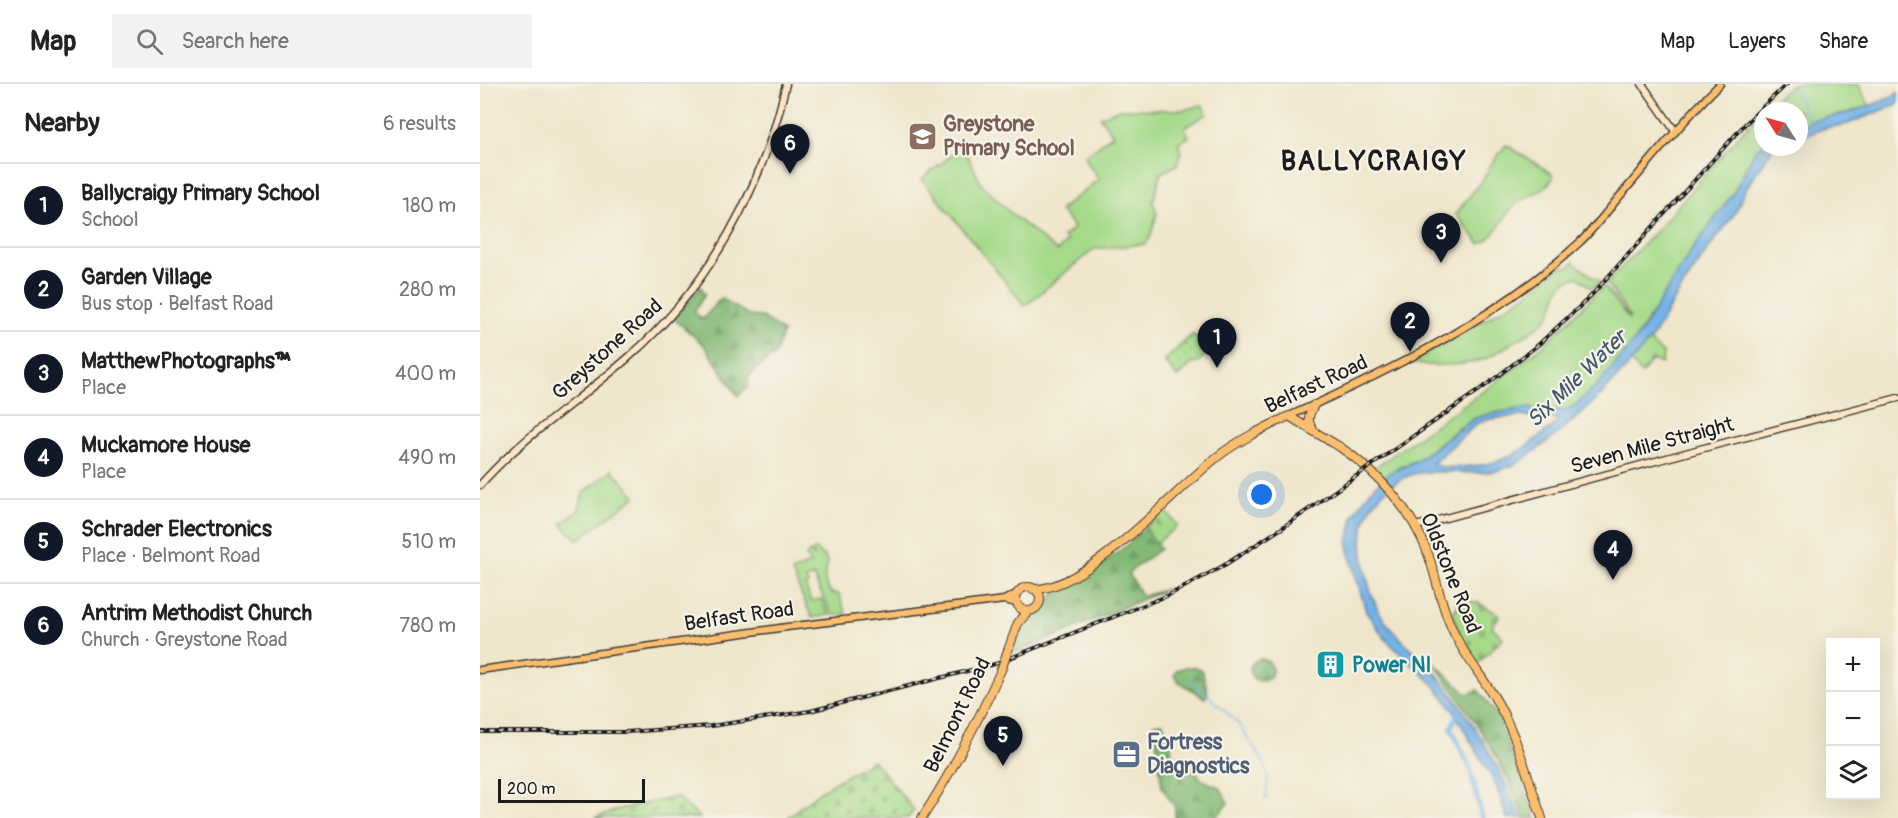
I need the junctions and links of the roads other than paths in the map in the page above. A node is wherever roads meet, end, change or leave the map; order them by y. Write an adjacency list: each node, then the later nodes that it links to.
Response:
1 (786, 84): 9 (main road, Greystone Road)
2 (1642, 84): 4 (main road)
3 (1720, 84): 4 (main road, Belfast Road)
4 (1675, 131): 6 (main road, Belfast Road)
5 (1898, 398): 10 (main road, Seven Mile Straight)
6 (1314, 405): 7 (main road, Belfast Road); 8 (highway)
7 (1289, 416): 8 (highway, Oldstone Road); 11 (highway, Belfast Road)
8 (1313, 431): 10 (highway, Oldstone Road)
9 (480, 485)
10 (1416, 526): 21 (highway, Oldstone Road)
11 (1052, 588): 12 (highway, Belfast Road); 15 (highway, Belfast Road)
12 (1033, 589): 13 (highway); 15 (highway)
13 (1018, 593): 14 (main road, Belfast Road); 16 (highway)
14 (1004, 600): 16 (main road, Belfast Road); 19 (main road, Belfast Road)
15 (1039, 602): 17 (highway)
16 (1017, 604): 17 (highway); 18 (highway, Belmont Road)
17 (1029, 611): 18 (highway, Belmont Road)
18 (1018, 623): 20 (highway, Belmont Road, bridge)
19 (480, 670)
20 (922, 818)
21 (1542, 818)

